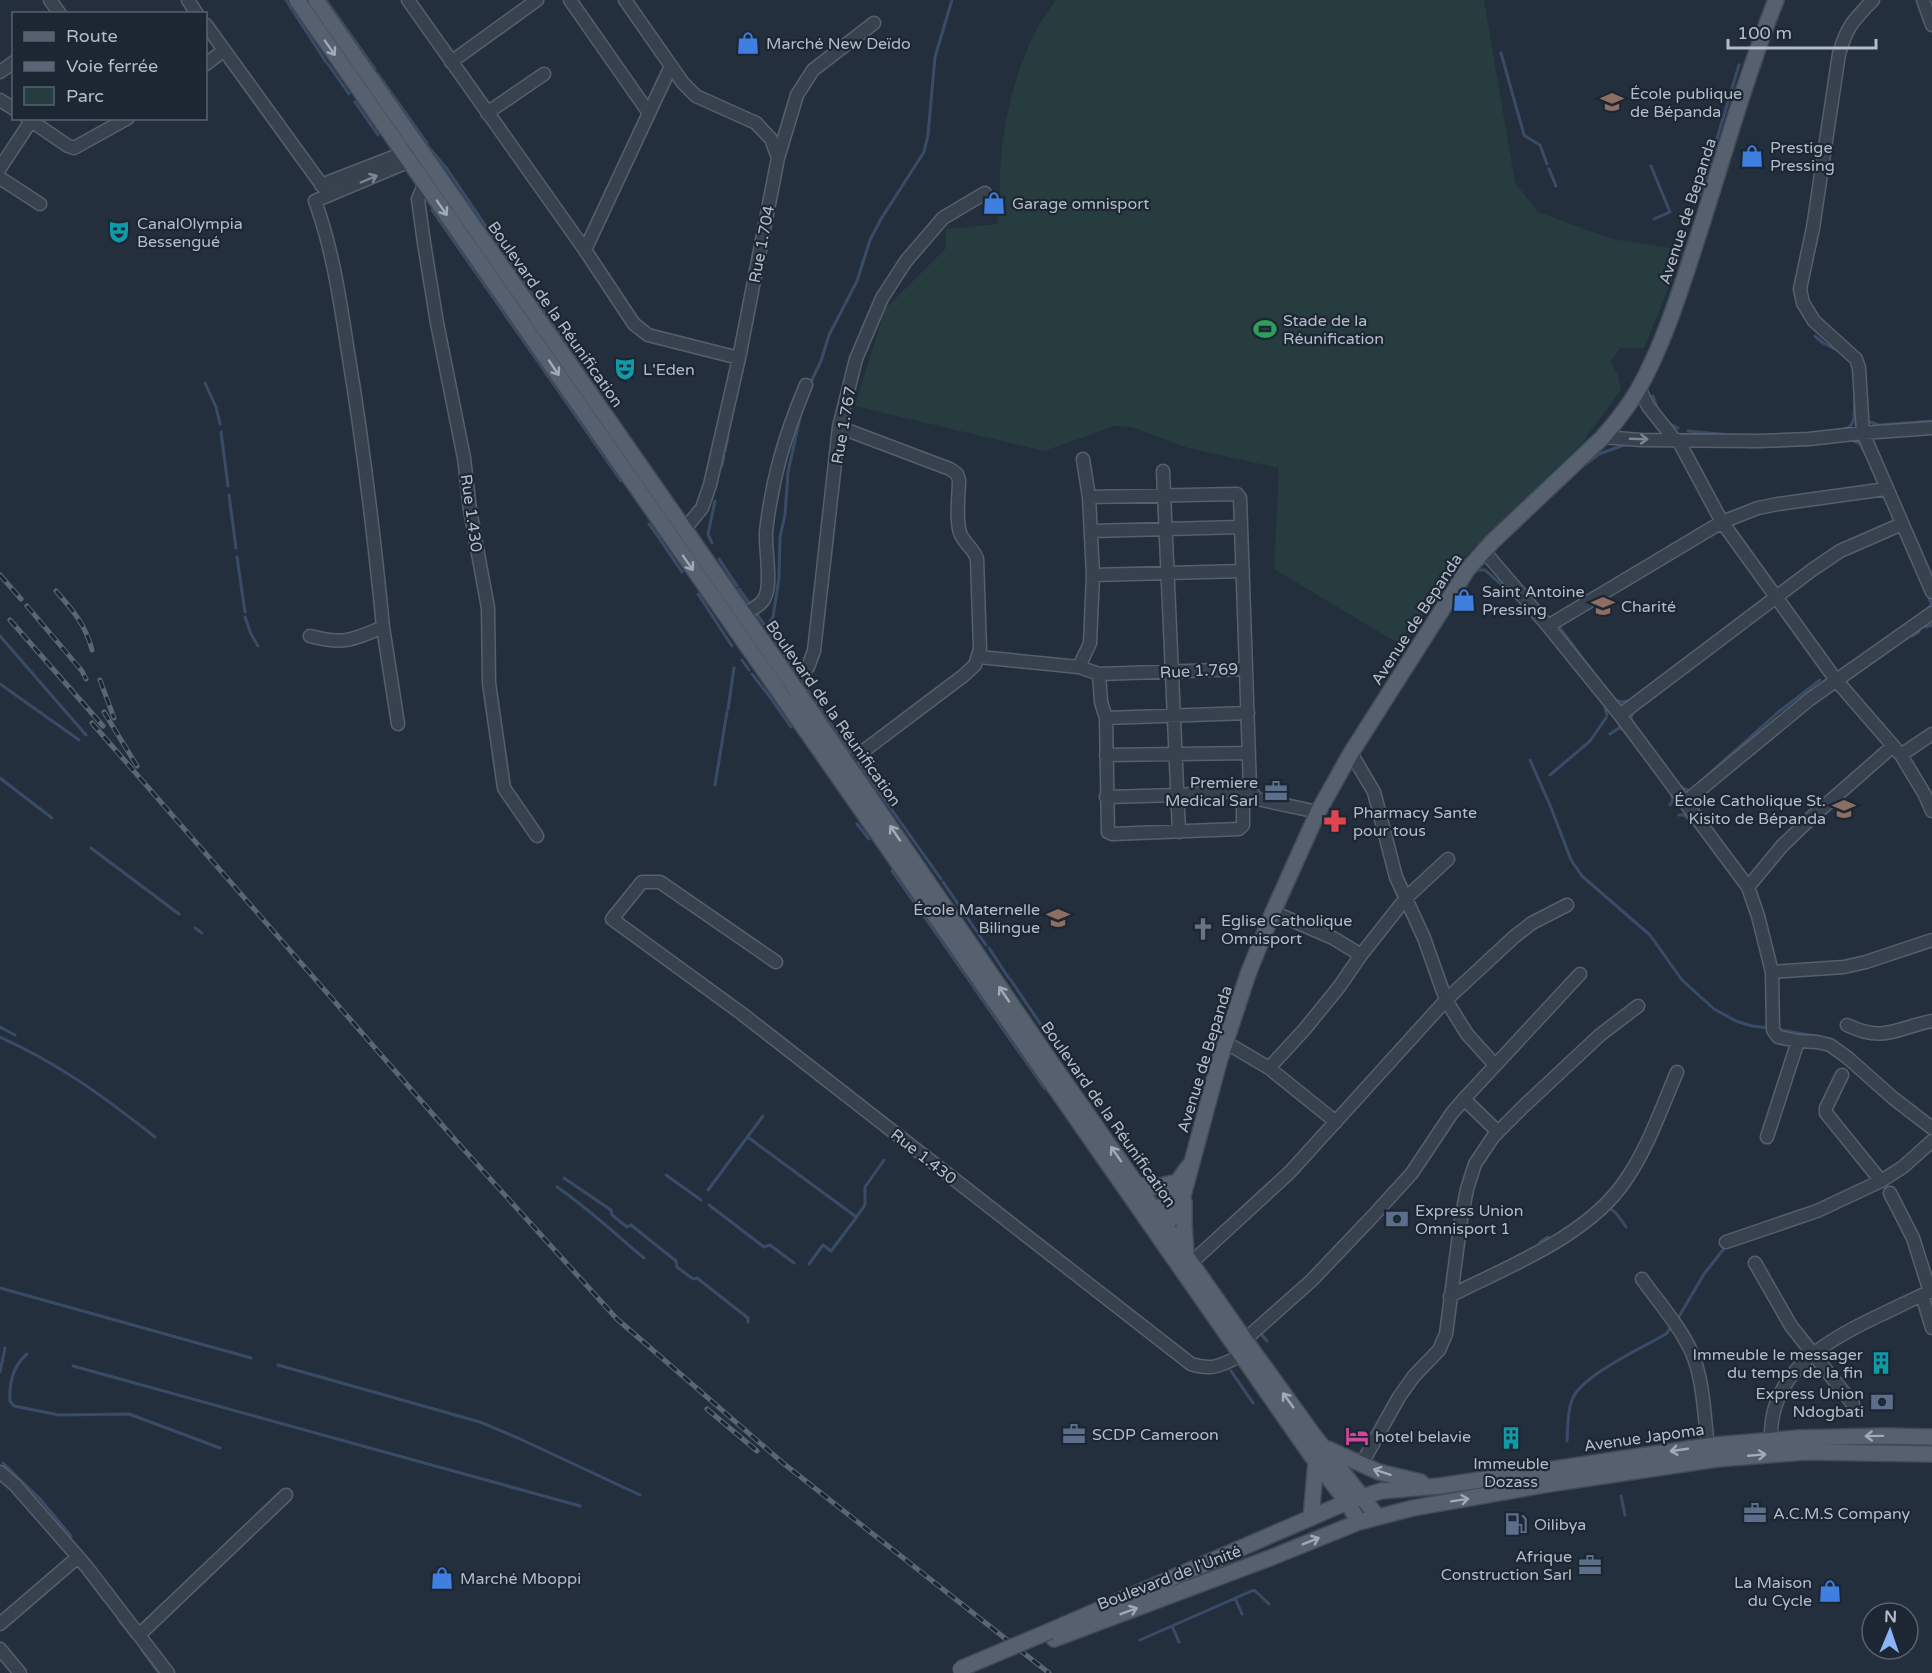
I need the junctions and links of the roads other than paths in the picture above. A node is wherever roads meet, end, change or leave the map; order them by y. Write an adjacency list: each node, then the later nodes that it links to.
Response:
1 (297, 0): 22 (main road, one-way to 22)
2 (316, 0): 22 (main road, Boulevard de la Réunification)
3 (408, 0): 14 (street)
4 (537, 0): 14 (street)
5 (570, 0): 19 (street)
6 (625, 0): 16 (street)
7 (1776, 0): 34 (main road, Avenue de Bepanda)
8 (1873, 0): 37 (street)
9 (1923, 0): 11 (street)
10 (874, 23): 23 (street, Rue 1.704)
11 (1932, 25)
12 (207, 27): 13 (street)
13 (223, 51): 15 (street); 27 (street)
14 (451, 62): 18 (street)
15 (207, 63)
16 (671, 66): 19 (street); 23 (street)
17 (544, 74): 18 (street)
18 (487, 113): 31 (street)
19 (649, 113): 31 (street)
20 (29, 120): 21 (street); 24 (street)
21 (125, 120)
22 (414, 154): 26 (main road); 27 (street); 29 (street, one-way to 22); 48 (main road, Boulevard de la Réunification)
23 (778, 158): 32 (street, Rue 1.704)
24 (0, 168)
25 (0, 178): 30 (street)
26 (425, 183): 51 (main road, one-way to 51); 89 (street, Rue 1.430)
27 (321, 185): 29 (street)
28 (986, 193): 35 (street, Rue 1.767)
29 (329, 195): 61 (street)
30 (40, 204)
31 (585, 250): 32 (street)
32 (739, 358): 48 (street, Rue 1.704)
33 (806, 385): 58 (street)
34 (1639, 388): 38 (main road, Avenue de Bepanda); 39 (street)
35 (839, 427): 63 (street); 69 (street, Rue 1.767)
36 (1932, 428): 37 (street)
37 (1863, 433): 39 (street); 42 (street)
38 (1603, 437): 39 (street, one-way to 39); 52 (main road, Avenue de Bepanda)
39 (1676, 439): 45 (street)
40 (1083, 459): 44 (street)
41 (1163, 471): 43 (street)
42 (1887, 489): 45 (street); 46 (street)
43 (1164, 495): 44 (street); 47 (street, Rue 1.769); 49 (street)
44 (1089, 497): 50 (street)
45 (1722, 522): 57 (street); 60 (street)
46 (1902, 524): 56 (street); 57 (street)
47 (1241, 527): 49 (street); 53 (street, Rue 1.769)
48 (684, 530): 51 (street, Rue 1.704); 58 (main road, Boulevard de la Réunification)
49 (1165, 530): 50 (street); 54 (street)
50 (1092, 531): 55 (street)
51 (671, 538): 69 (main road, one-way to 69)
52 (1484, 551): 60 (street); 78 (main road, Avenue de Bepanda)
53 (1243, 571): 54 (street); 65 (street, Rue 1.769)
54 (1167, 573): 55 (street); 66 (street)
55 (1093, 575): 64 (street)
56 (1932, 592)
57 (1775, 596): 68 (street); 71 (street)
58 (744, 614): 69 (main road, Boulevard de la Réunification)
59 (1932, 614): 68 (street)
60 (1548, 626): 71 (street)
61 (383, 627): 62 (street); 74 (street)
62 (310, 636)
63 (979, 657): 64 (street, Rue 1.769); 81 (street)
64 (1079, 667): 67 (street, Rue 1.769)
65 (1246, 669): 66 (street, Rue 1.769); 70 (street)
66 (1171, 671): 67 (street, Rue 1.769); 72 (street)
67 (1100, 674): 73 (street)
68 (1836, 680): 76 (street); 85 (street)
69 (787, 689): 81 (main road, Boulevard de la Réunification)
70 (1248, 713): 72 (street); 77 (street)
71 (1620, 715): 85 (street)
72 (1173, 716): 73 (street); 80 (street)
73 (1106, 718): 79 (street)
74 (398, 724)
75 (1932, 734): 76 (street)
76 (1897, 750): 86 (street); 91 (street)
77 (1249, 753): 80 (street); 82 (street)
78 (1351, 753): 87 (main road, Avenue de Bepanda); 92 (street)
79 (1106, 755): 80 (street); 84 (street)
80 (1175, 755): 83 (street)
81 (842, 768): 117 (main road, Boulevard de la Réunification, one-way to 81); 120 (main road)
82 (1247, 791): 83 (street); 87 (street); 88 (street)
83 (1178, 795): 84 (street); 88 (street)
84 (1106, 797): 88 (street)
85 (1685, 802): 91 (street)
86 (1932, 811)
87 (1318, 812): 94 (main road, Avenue de Bepanda)
88 (1179, 832)
89 (537, 836)
90 (1448, 859): 92 (street)
91 (1748, 887): 98 (street)
92 (1406, 898): 96 (street); 100 (street)
93 (1567, 905): 100 (street)
94 (1273, 912): 96 (street); 105 (main road, Avenue de Bepanda)
95 (1932, 940): 98 (street)
96 (1361, 955): 107 (street)
97 (776, 963): 128 (street, Rue 1.430)
98 (1772, 972): 104 (street)
99 (1580, 974): 106 (street, Rue 1.430)
100 (1446, 1000): 106 (street); 111 (street)
101 (1638, 1006): 113 (street)
102 (1932, 1021): 103 (street)
103 (1847, 1025)
104 (1798, 1041): 112 (street); 114 (street)
105 (1225, 1042): 107 (street); 118 (main road, Avenue de Bepanda)
106 (1495, 1065): 110 (street, Rue 1.430)
107 (1269, 1068): 111 (street)
108 (1677, 1072): 126 (street)
109 (1842, 1075): 116 (street)
110 (1464, 1099): 113 (street); 128 (street, Rue 1.430)
111 (1336, 1122): 122 (street)
112 (1932, 1128)
113 (1498, 1132): 126 (street)
114 (1767, 1137)
115 (1932, 1141): 116 (street)
116 (1881, 1181): 121 (street)
117 (1137, 1185): 118 (main road); 120 (main road, Boulevard de la Réunification)
118 (1181, 1188): 120 (main road, Avenue de Bepanda); 122 (main road)
119 (1890, 1193): 125 (street)
120 (1157, 1224): 122 (main road, Boulevard de la Réunification); 128 (main road)
121 (1726, 1242)
122 (1189, 1259): 128 (main road, Boulevard de la Réunification)
123 (1755, 1263): 129 (street)
124 (1642, 1279): 133 (street)
125 (1928, 1292): 127 (street); 129 (street)
126 (1450, 1296): 137 (street)
127 (1932, 1328)
128 (1241, 1348): 134 (main road, Boulevard de la Réunification, one-way to 128); 136 (main road)
129 (1812, 1353): 130 (street); 132 (street)
130 (1853, 1404)
131 (1932, 1437): 132 (main road, Avenue Japoma, one-way to 132)
132 (1771, 1440): 133 (main road, Avenue Japoma)
133 (1707, 1446): 139 (main road, Avenue Japoma, one-way to 139)
134 (1323, 1447): 137 (main road); 142 (main road, Boulevard de la Réunification)
135 (1932, 1454): 139 (main road, Avenue Japoma, one-way to 135)
136 (1316, 1461): 143 (main road); 145 (main road)
137 (1361, 1465): 140 (main road, one-way to 137)
138 (0, 1472): 147 (street)
139 (1548, 1477): 140 (main road, Avenue Japoma); 144 (main road, Avenue Japoma, one-way to 139)
140 (1439, 1485): 142 (main road, Avenue Japoma)
141 (286, 1496): 149 (street)
142 (1363, 1496): 143 (main road, Boulevard de l'Unité); 144 (main road, Boulevard de la Réunification)
143 (1347, 1502): 145 (main road, Boulevard de l'Unité); 146 (main road)
144 (1377, 1516): 146 (main road, Boulevard de l'Unité)
145 (1311, 1518): 150 (main road, Boulevard de l'Unité)
146 (1359, 1522): 150 (main road, Boulevard de l'Unité, one-way to 146)
147 (78, 1557): 148 (street); 149 (street)
148 (0, 1624)
149 (139, 1635): 154 (street)
150 (1052, 1635): 152 (main road, Boulevard de l'Unité, bridge)
151 (0, 1649): 153 (street)
152 (962, 1672)
153 (20, 1673)
154 (168, 1673)

